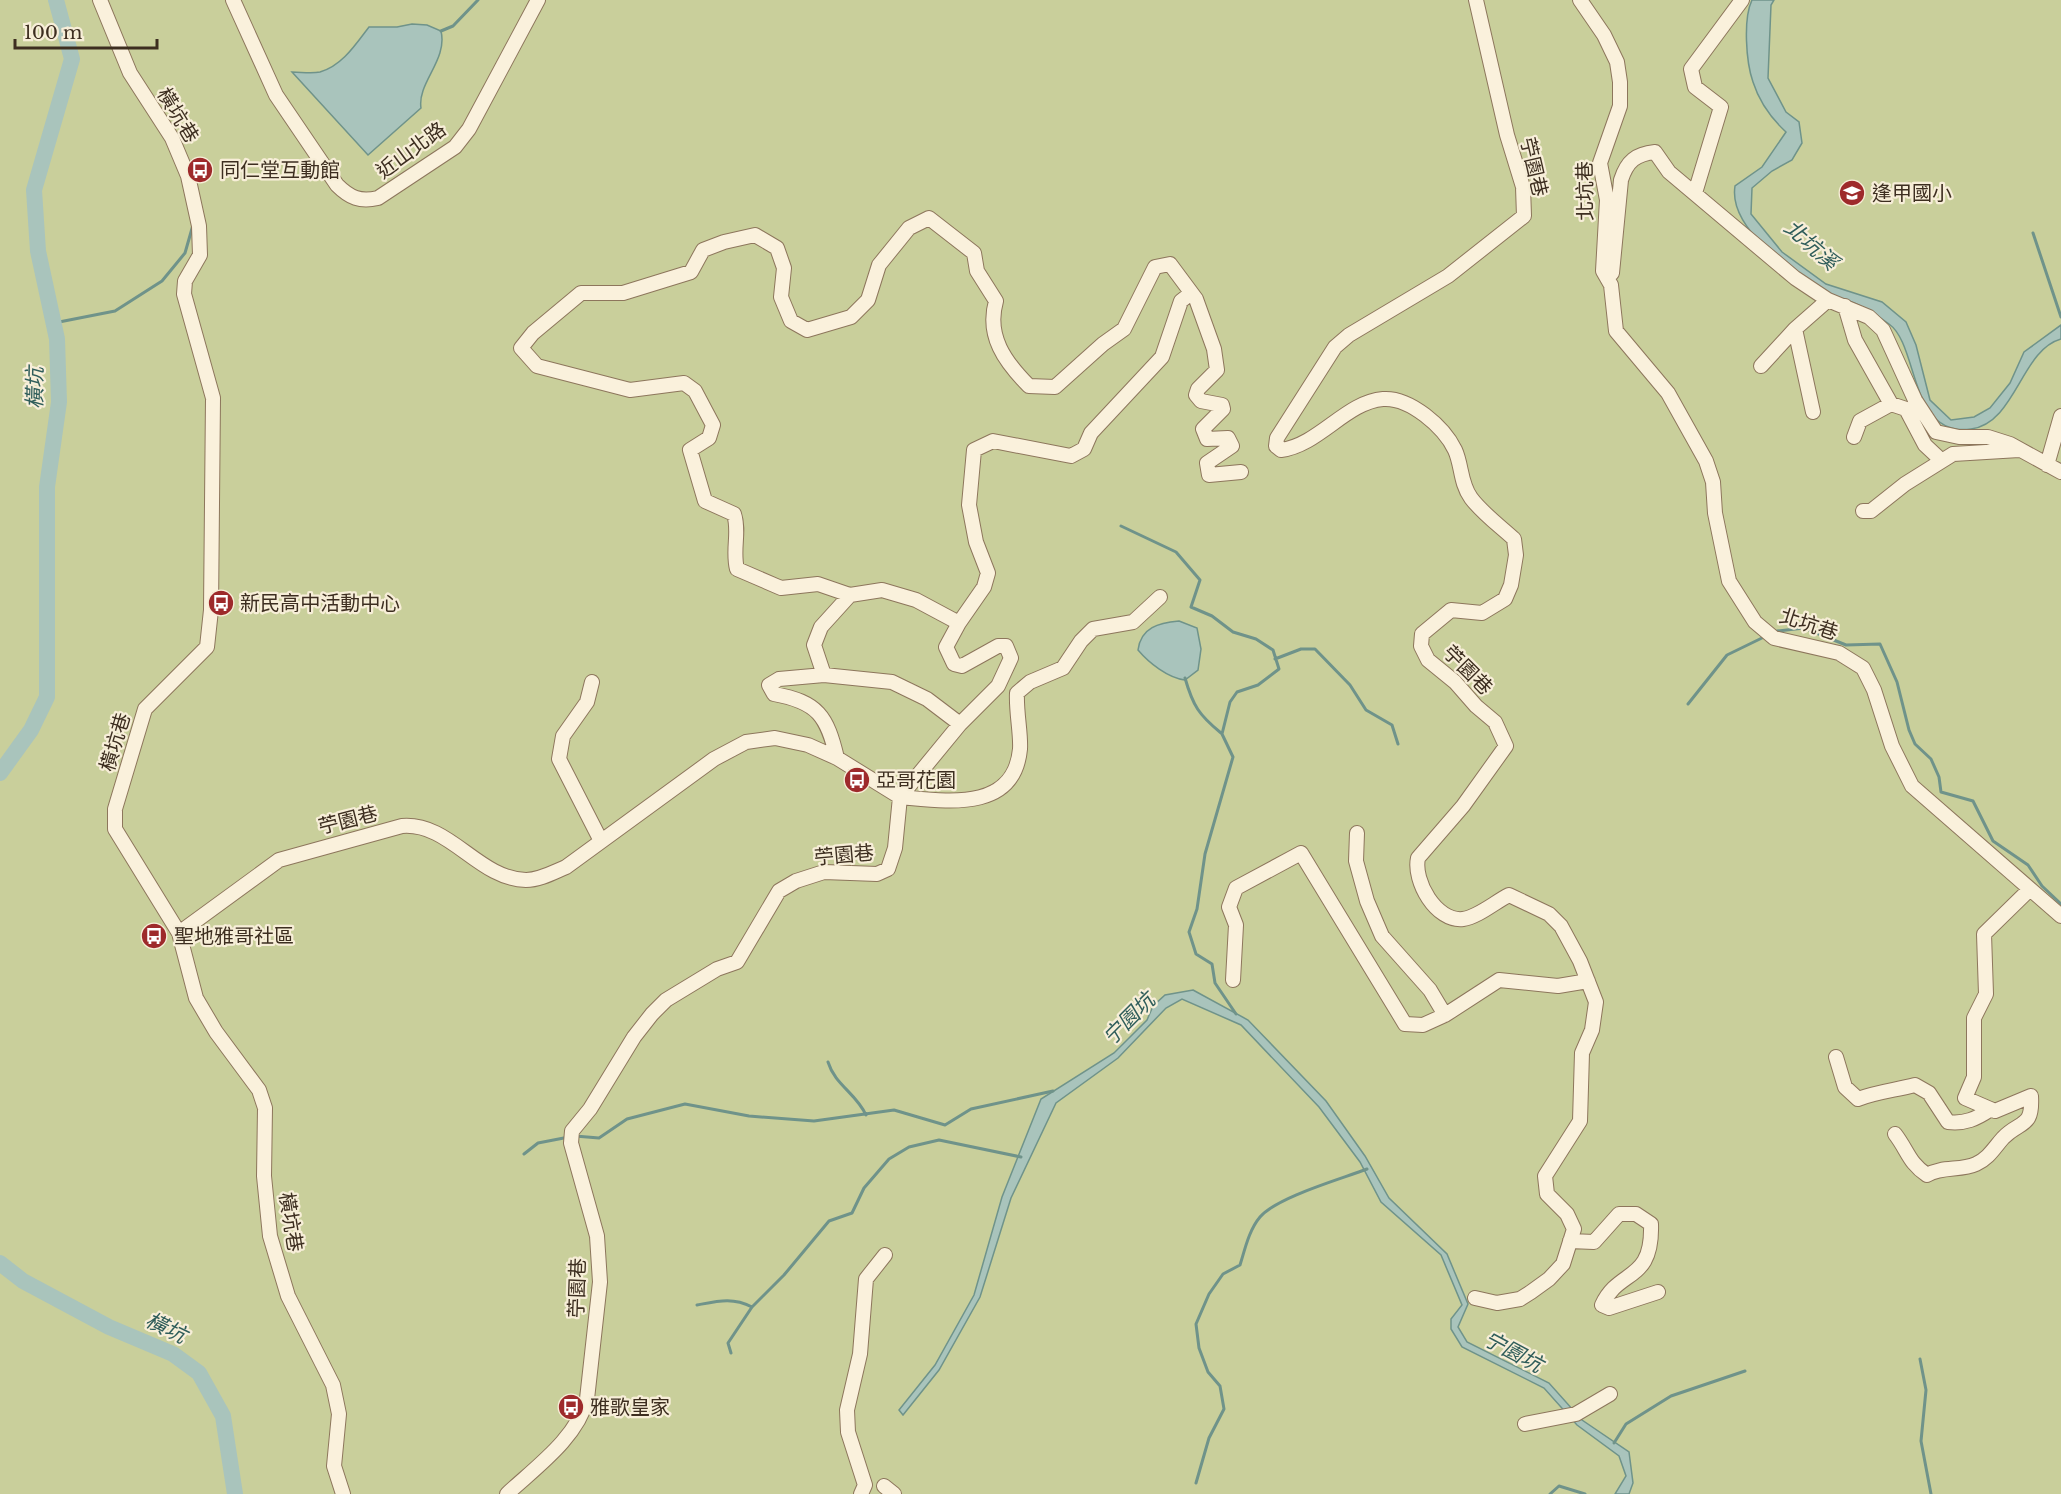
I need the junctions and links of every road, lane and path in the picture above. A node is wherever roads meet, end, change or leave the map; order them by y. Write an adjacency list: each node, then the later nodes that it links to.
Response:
1 (100, 0): 36 (street, 橫坑巷)
2 (233, 0): 3 (street, 近山北路)
3 (538, 0)
4 (1476, 0): 38 (street, 苧園巷)
5 (1580, 0): 8 (street, 北坑巷)
6 (1742, 0): 7 (street)
7 (1695, 193): 8 (street, 北坑巷); 10 (street, 北坑巷)
8 (1611, 285): 34 (street, 北坑巷)
9 (1190, 294): 21 (street); 24 (street); 26 (street)
10 (1828, 300): 11 (street, 北坑巷); 12 (street)
11 (1845, 306): 14 (street); 18 (street, 北坑巷)
12 (1795, 329): 13 (street); 15 (street)
13 (1761, 366)
14 (1891, 404): 17 (street); 19 (street)
15 (1813, 412)
16 (2061, 416): 20 (street)
17 (1854, 437)
18 (2020, 450): 19 (street); 20 (street, 北坑巷)
19 (1941, 460): 23 (street)
20 (2047, 465): 22 (street, 北坑巷)
21 (1241, 472)
22 (2061, 472)
23 (1863, 511)
24 (850, 595): 26 (street); 27 (street)
25 (1160, 597): 31 (street)
26 (959, 623): 29 (street)
27 (824, 675): 29 (street); 30 (street)
28 (592, 682): 33 (street)
29 (960, 724): 31 (street)
30 (837, 758): 31 (street, 苧園巷); 33 (street, 苧園巷)
31 (900, 797): 50 (street, 苧園巷)
32 (1357, 833): 39 (street)
33 (602, 841): 36 (street, 苧園巷)
34 (2030, 889): 35 (street, 北坑巷); 41 (street)
35 (2061, 916)
36 (179, 933): 49 (street, 橫坑巷)
37 (1233, 980): 39 (street)
38 (1588, 981): 39 (street); 43 (street, 苧園巷)
39 (1445, 1015)
40 (1836, 1058): 41 (street)
41 (1991, 1109): 42 (street)
42 (1895, 1134)
43 (1570, 1241): 45 (street); 46 (street, 苧園巷)
44 (885, 1255): 51 (street)
45 (1658, 1292)
46 (1475, 1298)
47 (1610, 1394): 48 (street)
48 (1525, 1424)
49 (343, 1494)
50 (507, 1494)
51 (861, 1494)

